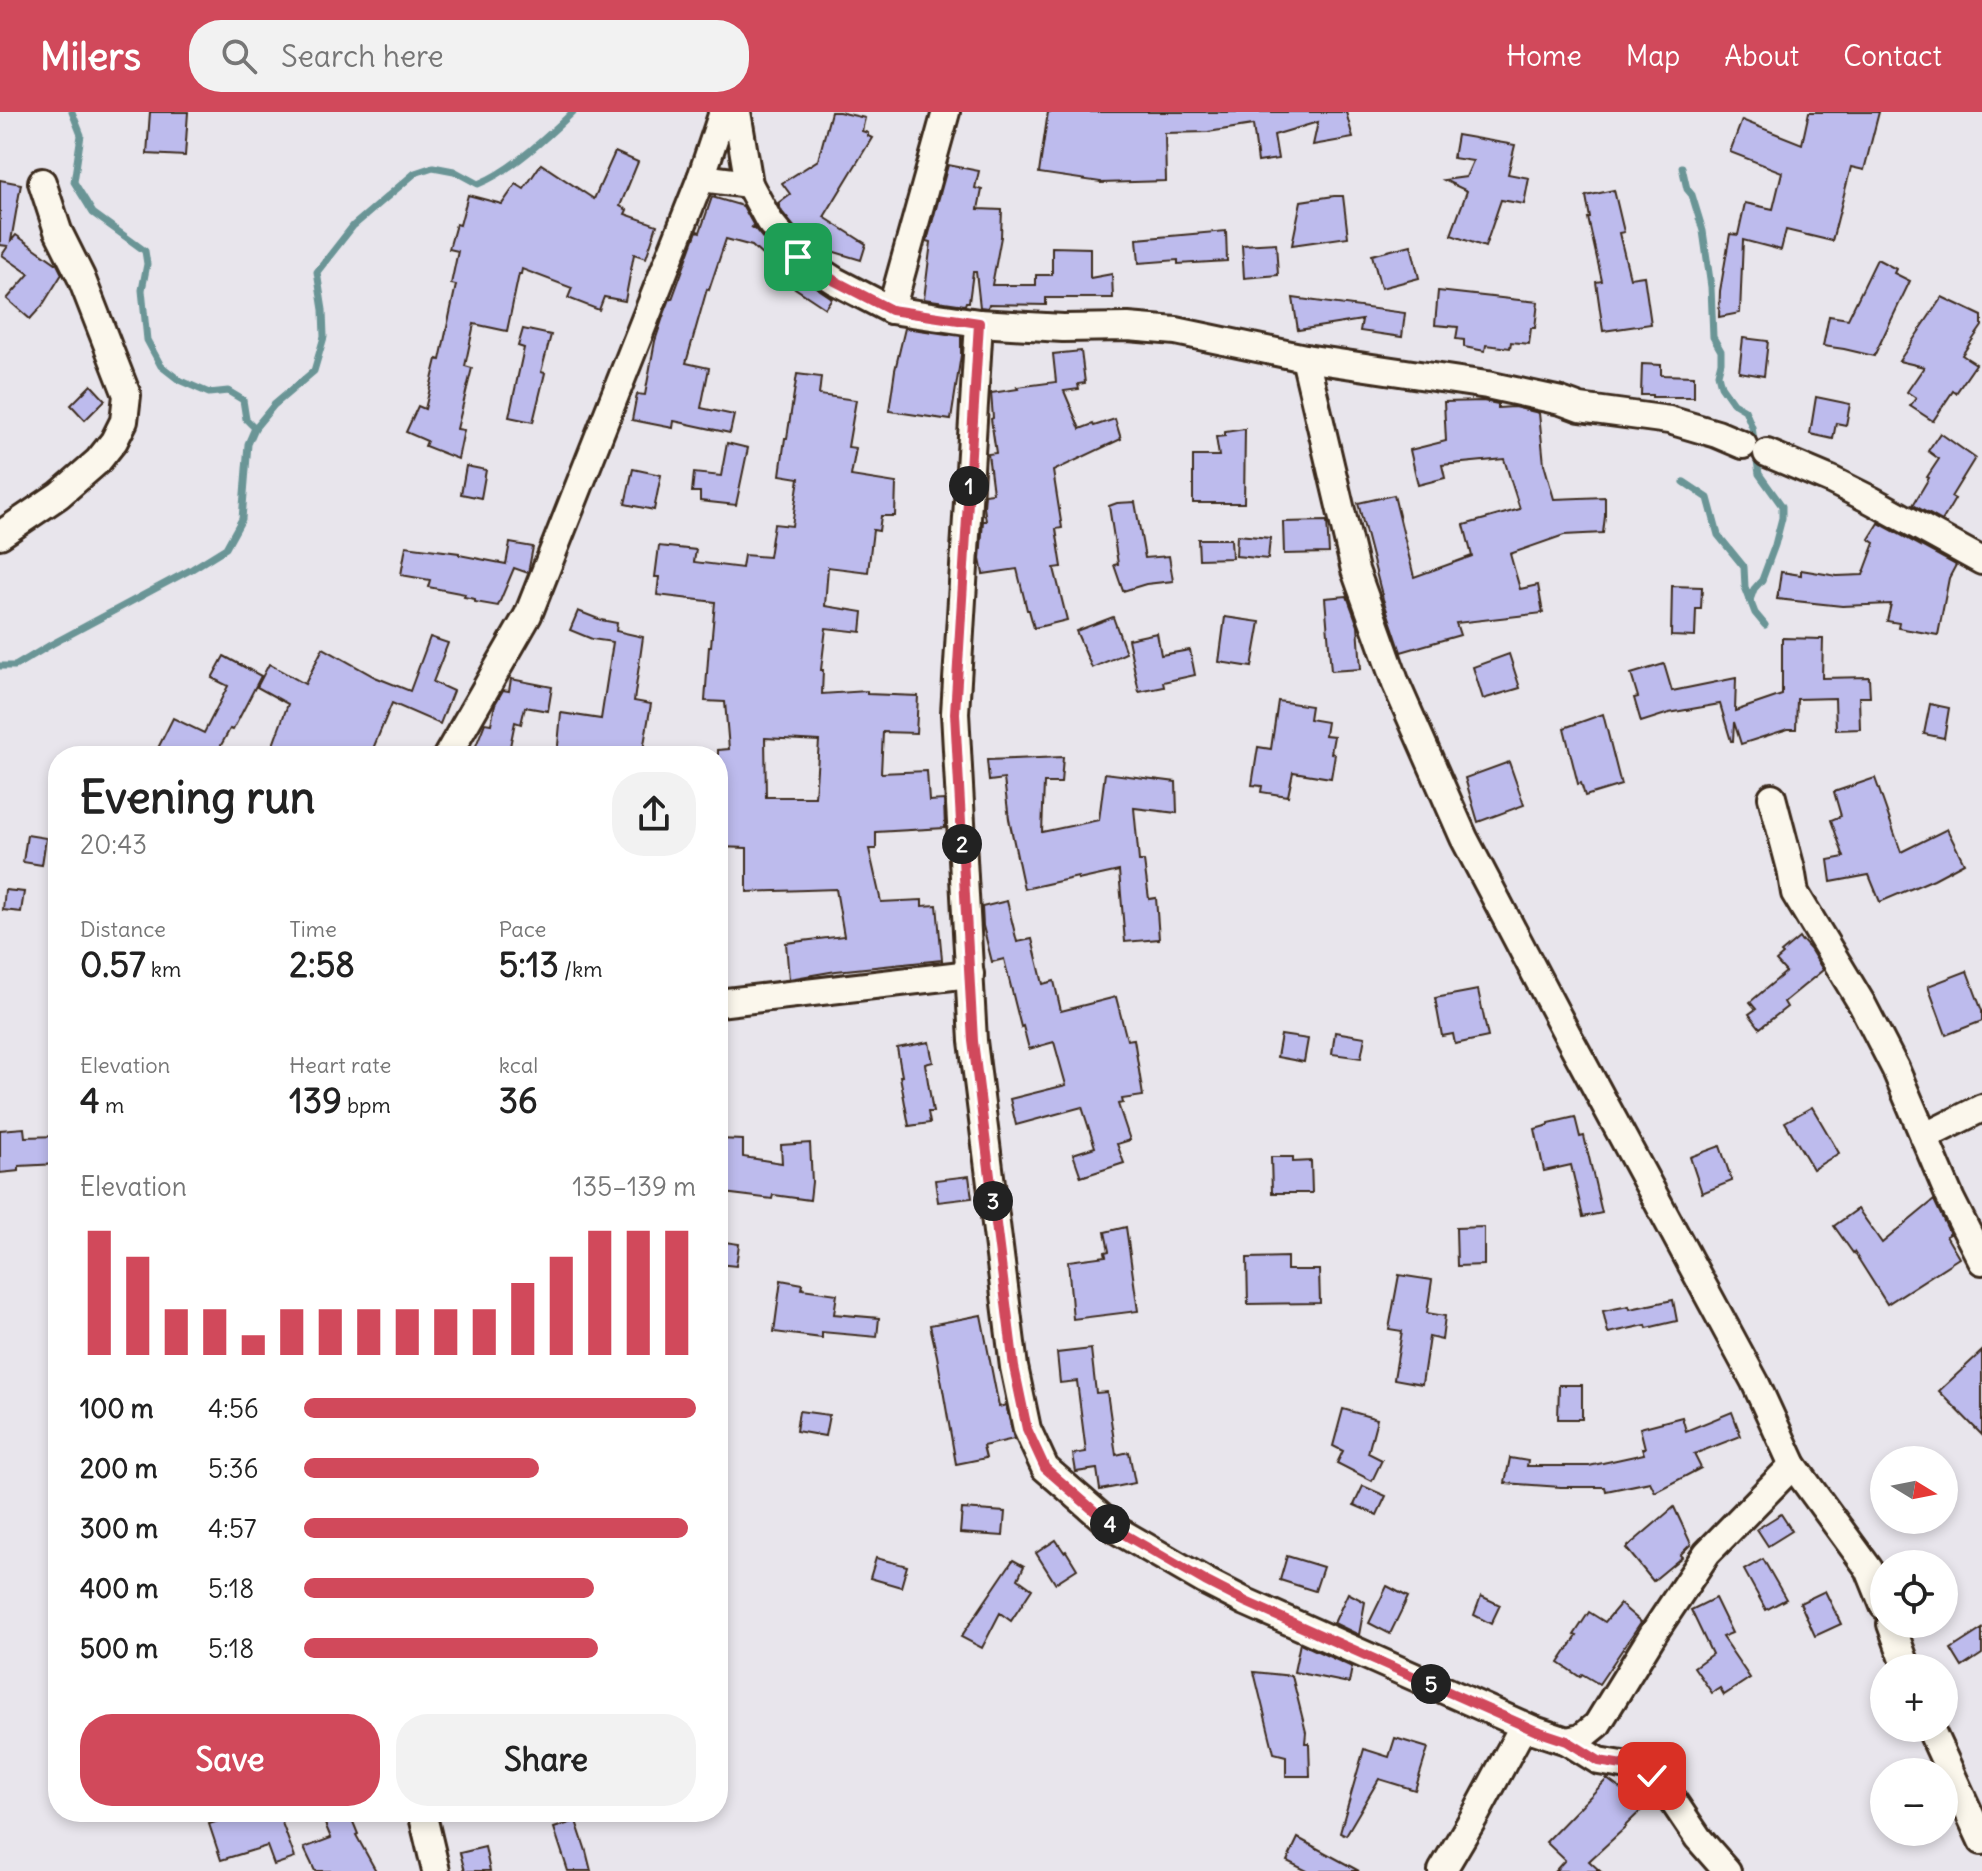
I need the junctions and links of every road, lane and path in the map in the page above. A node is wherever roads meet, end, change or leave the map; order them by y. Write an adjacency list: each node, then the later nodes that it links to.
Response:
1 (723, 112): 4 (street)
2 (737, 112): 6 (street)
3 (946, 112): 7 (street)
4 (701, 178): 6 (street); 12 (street)
5 (42, 182): 10 (street)
6 (749, 184): 7 (street)
7 (891, 310): 8 (street)
8 (979, 323): 9 (street); 14 (street)
9 (1305, 358): 11 (street); 19 (street)
10 (0, 535)
11 (1982, 561)
12 (453, 746)
13 (1772, 797): 17 (street)
14 (970, 974): 15 (street); 21 (street)
15 (728, 1002)
16 (1982, 1108): 17 (street)
17 (1924, 1137): 18 (street)
18 (1982, 1261)
19 (1793, 1465): 20 (street); 22 (street)
20 (1870, 1571)
21 (1534, 1730): 22 (street); 27 (street)
22 (1567, 1741): 28 (street)
23 (1936, 1742): 25 (street)
24 (424, 1822): 26 (street)
25 (1982, 1841)
26 (434, 1870)
27 (1442, 1871)
28 (1727, 1871)

